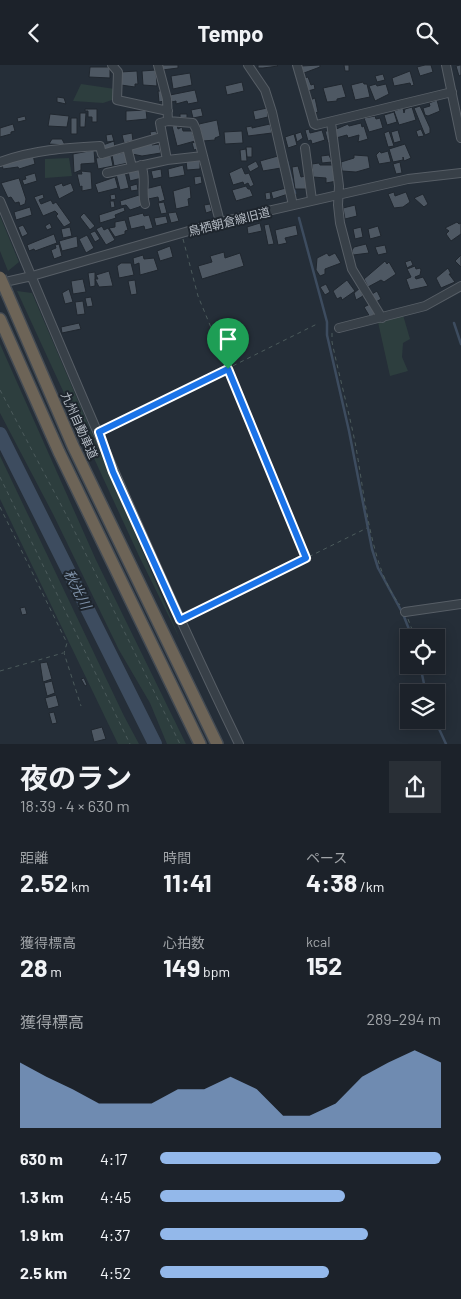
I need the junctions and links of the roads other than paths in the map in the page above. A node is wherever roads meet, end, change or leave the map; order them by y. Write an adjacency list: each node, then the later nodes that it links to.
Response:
1 (112, 65): 7 (street)
2 (158, 65): 7 (street)
3 (248, 65): 25 (street)
4 (297, 65): 9 (street)
5 (446, 65): 6 (street)
6 (452, 93): 9 (street); 11 (street)
7 (168, 111): 8 (street)
8 (168, 121): 10 (street); 14 (street)
9 (331, 122): 21 (street)
10 (161, 137): 12 (street); 15 (street)
11 (461, 138)
12 (127, 147): 16 (street); 18 (street)
13 (305, 148): 23 (street)
14 (203, 156): 15 (street); 26 (street)
15 (167, 160): 17 (street)
16 (0, 162)
17 (141, 165): 18 (street); 24 (street)
18 (132, 167): 19 (street)
19 (107, 173)
20 (461, 173): 21 (street, 鳥栖朝倉線旧道)
21 (339, 195): 23 (street, 鳥栖朝倉線旧道); 31 (street)
22 (0, 201): 27 (street)
23 (312, 201): 25 (street, 鳥栖朝倉線旧道)
24 (146, 204)
25 (293, 205): 26 (street, 鳥栖朝倉線旧道)
26 (220, 222): 27 (street, 鳥栖朝倉線旧道)
27 (32, 276): 29 (street, 鳥栖朝倉線旧道); 38 (street)
28 (0, 277): 37 (highway, 九州自動車道, bridge)
29 (0, 283)
30 (461, 286): 31 (street)
31 (382, 318): 33 (street)
32 (0, 319): 36 (highway)
33 (339, 328)
34 (461, 604): 35 (street)
35 (405, 612)
36 (200, 744)
37 (217, 744)
38 (239, 744)

